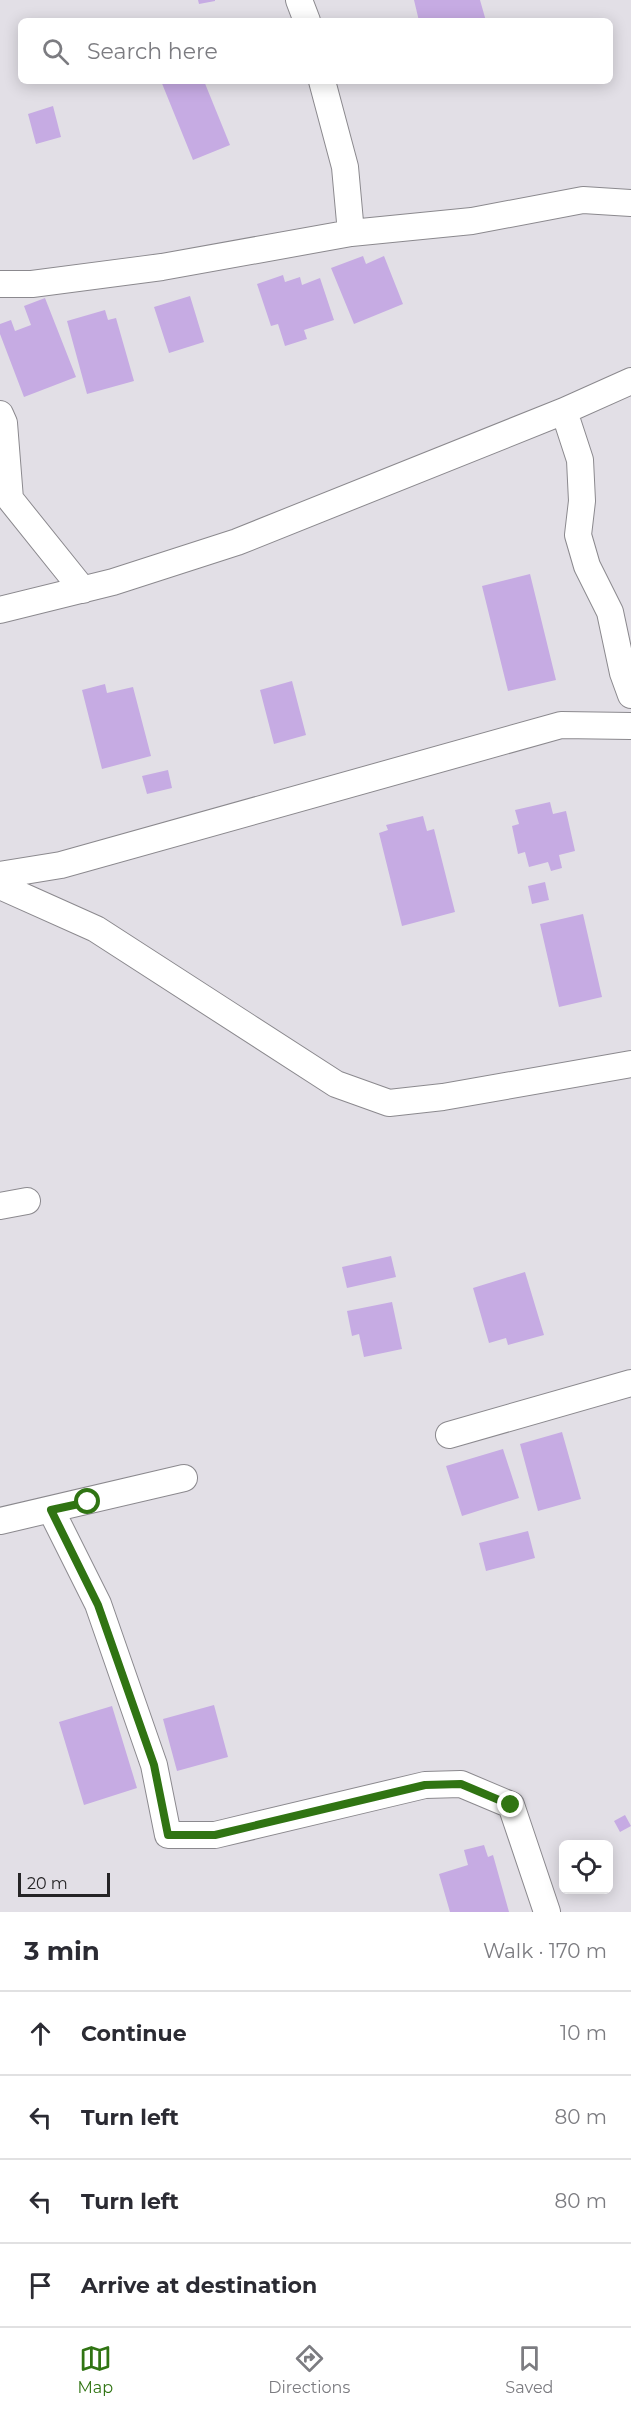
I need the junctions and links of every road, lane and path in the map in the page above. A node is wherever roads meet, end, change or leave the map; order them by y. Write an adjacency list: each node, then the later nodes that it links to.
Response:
1 (299, 0): 2 (street)
2 (306, 18)
3 (323, 84): 5 (street)
4 (631, 203): 5 (street)
5 (351, 233): 6 (street)
6 (0, 284)
7 (631, 381): 8 (street)
8 (564, 411): 10 (street); 12 (street)
9 (0, 414): 10 (street)
10 (83, 590): 11 (street)
11 (0, 610)
12 (631, 695)
13 (631, 726): 14 (street)
14 (0, 876)
15 (0, 886): 16 (street)
16 (631, 1064)
17 (27, 1201): 18 (street)
18 (0, 1206)
19 (631, 1383): 20 (street)
20 (449, 1435)
21 (184, 1478): 22 (street)
22 (51, 1510): 23 (street); 24 (street)
23 (0, 1521)
24 (547, 1912)

